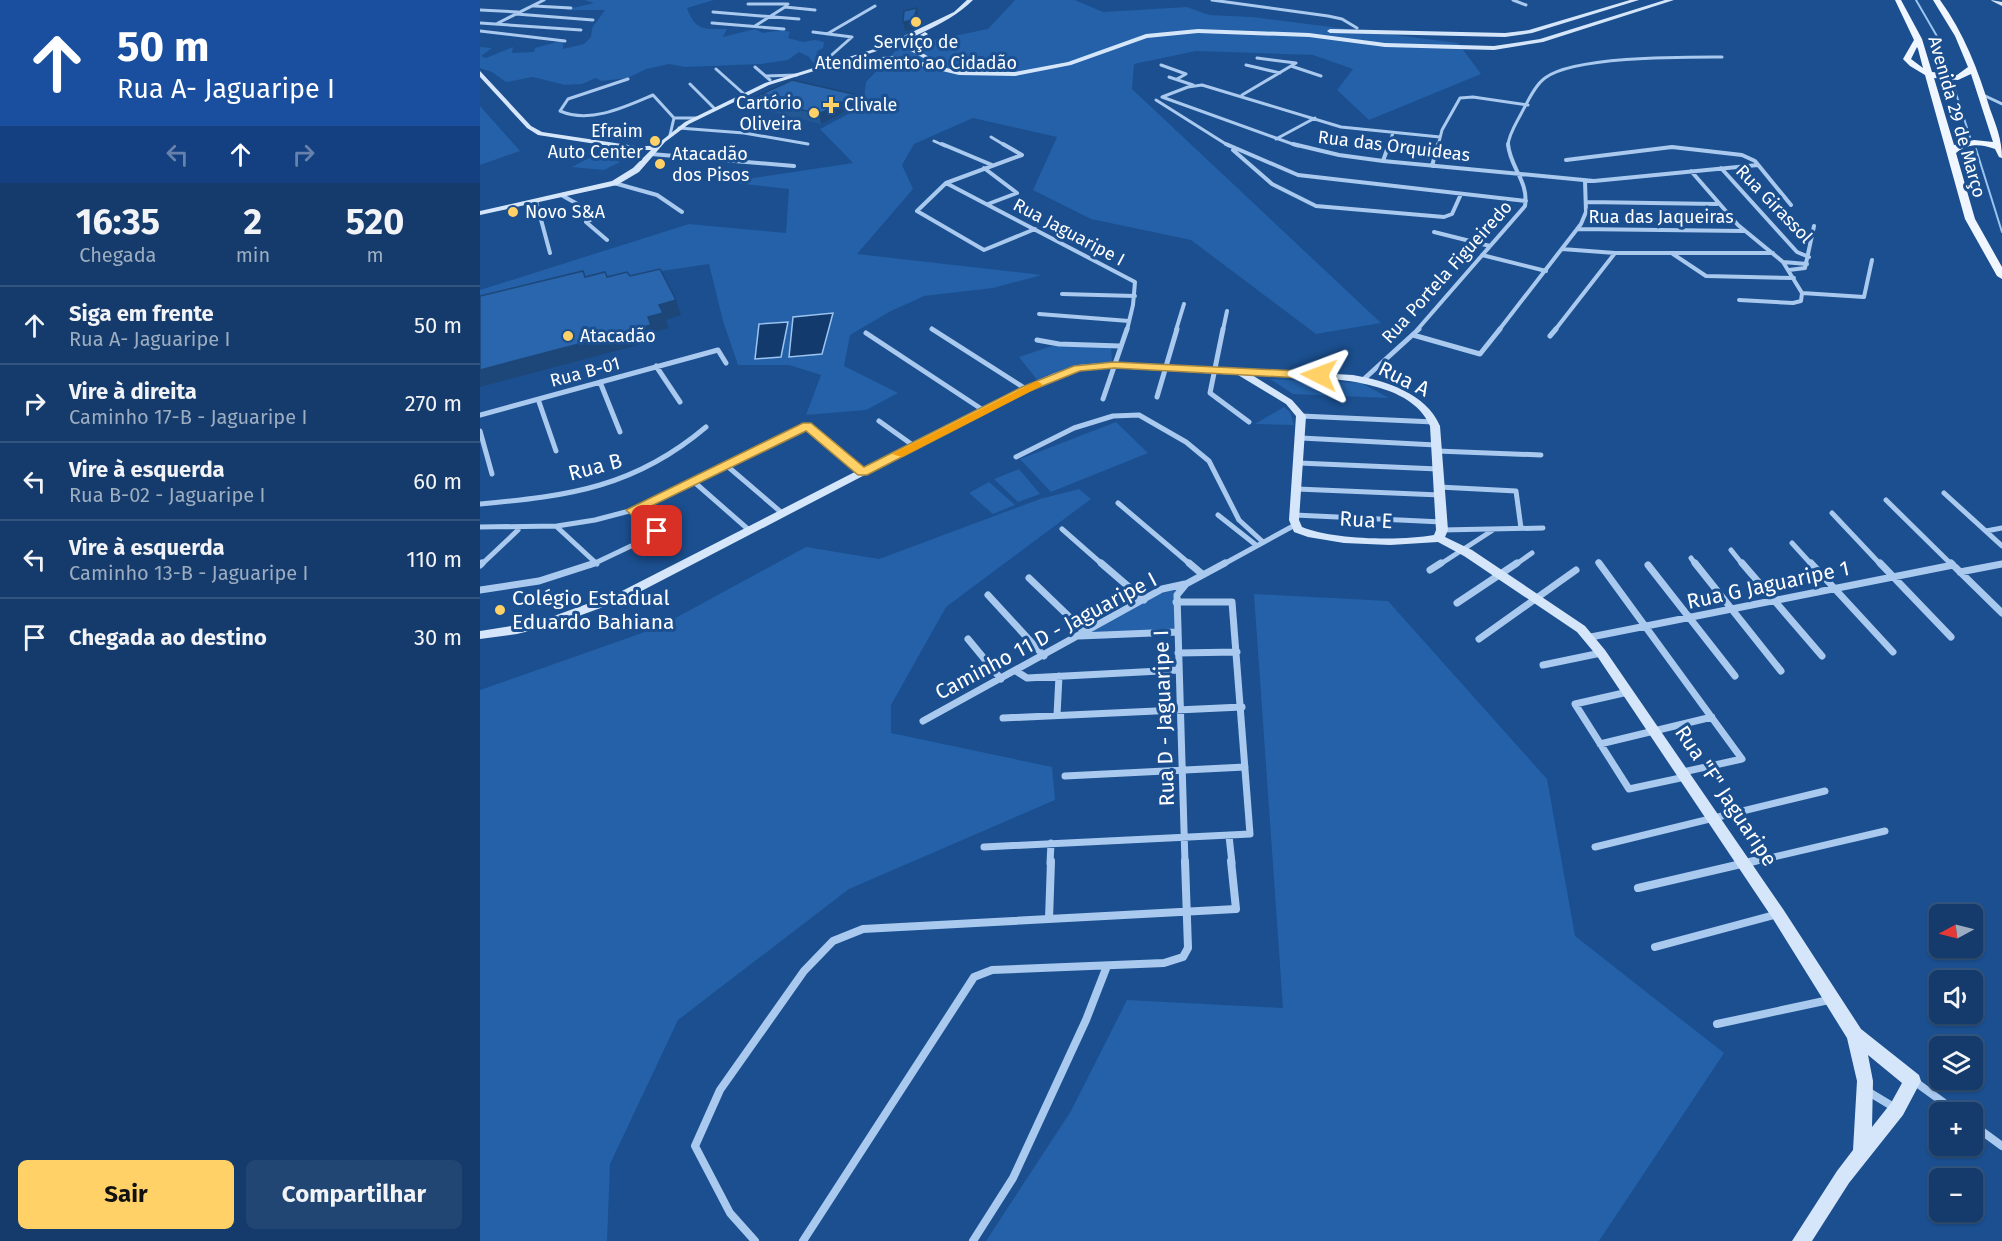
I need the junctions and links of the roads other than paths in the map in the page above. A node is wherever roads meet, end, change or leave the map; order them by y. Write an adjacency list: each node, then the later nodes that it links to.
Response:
1 (544, 0): 14 (street)
2 (970, 0): 18 (main road)
3 (1212, 0): 30 (street)
4 (1513, 0): 13 (street)
5 (1636, 0): 37 (main road)
6 (1671, 0): 41 (main road)
7 (1898, 0): 38 (main road, Avenida 29 de Março)
8 (1936, 0): 52 (main road, Avenida 29 de Março)
9 (1994, 0): 12 (main road)
10 (763, 1): 11 (street); 16 (street)
11 (748, 4)
12 (2002, 4)
13 (1526, 5)
14 (533, 6): 17 (street); 22 (street)
15 (875, 6): 36 (street)
16 (785, 7): 20 (street); 23 (street)
17 (571, 8)
18 (962, 9): 42 (main road); 45 (main road)
19 (480, 10): 22 (street)
20 (815, 10)
21 (713, 12): 23 (street)
22 (518, 13): 25 (street); 28 (street)
23 (770, 17): 24 (street); 29 (street)
24 (799, 19)
25 (592, 20)
26 (480, 23): 28 (street)
27 (712, 23): 29 (street)
28 (497, 24): 32 (street); 33 (street)
29 (754, 27): 31 (street)
30 (1357, 28)
31 (783, 29)
32 (581, 30)
33 (481, 32): 39 (street)
34 (813, 32): 36 (street)
35 (1391, 33): 37 (main road); 40 (main road); 45 (main road)
36 (827, 34): 47 (street)
37 (1443, 35): 41 (main road)
38 (1918, 39): 56 (main road, Avenida 29 de Março); 56 (main road)
39 (565, 41)
40 (1384, 45): 41 (main road); 46 (main road)
41 (1445, 48)
42 (863, 55): 45 (main road); 46 (main road)
43 (1722, 57): 70 (street, Rua Portela Figueiredo)
44 (1257, 58): 50 (street)
45 (930, 60)
46 (841, 62): 47 (main road)
47 (832, 64): 57 (main road)
48 (1246, 65): 55 (street)
49 (1161, 66): 62 (street)
50 (1291, 66): 55 (street); 59 (street)
51 (755, 67): 58 (street)
52 (1972, 68): 56 (main road); 67 (main road, Avenida 29 de Março)
53 (716, 69): 66 (street)
54 (480, 73): 87 (main road)
55 (1280, 73): 68 (street)
56 (1928, 73): 90 (main road, Avenida 29 de Março)
57 (798, 75): 58 (street); 66 (main road)
58 (765, 76): 63 (street)
59 (1321, 76)
60 (1169, 77): 62 (street)
61 (628, 79): 75 (street)
62 (1177, 79): 65 (street)
63 (770, 80)
64 (690, 84): 72 (street)
65 (1194, 85): 68 (street); 69 (street)
66 (744, 94): 72 (main road)
67 (1981, 94): 71 (street); 73 (main road, Avenida 29 de Março)
68 (1242, 95): 77 (street)
69 (1162, 97): 83 (street, Rua das Orquideas); 86 (street)
70 (1528, 105): 82 (street); 101 (street, Rua Portela Figueiredo)
71 (2000, 105): 73 (street); 74 (street)
72 (715, 109): 76 (main road)
73 (1986, 109): 89 (main road, Avenida 29 de Março)
74 (2002, 110)
75 (674, 118): 76 (street); 80 (street)
76 (697, 118): 78 (main road)
77 (1315, 118): 79 (street); 83 (street)
78 (679, 128): 80 (main road); 85 (street)
79 (1393, 133): 82 (street); 92 (street)
80 (669, 136): 87 (main road); 88 (main road)
81 (991, 137): 94 (street)
82 (1440, 137): 97 (street)
83 (1276, 139): 92 (street, Rua das Orquideas)
84 (934, 141): 94 (street)
85 (808, 144)
86 (1225, 144): 105 (street); 105 (street)
87 (638, 146): 88 (main road); 93 (main road)
88 (655, 149): 93 (main road); 96 (street)
89 (2001, 150): 90 (main road)
90 (1950, 153): 134 (main road, Avenida 29 de Março)
91 (1566, 160): 95 (street)
92 (1383, 161): 97 (street, Rua das Orquideas)
93 (641, 165): 103 (main road)
94 (993, 165): 98 (street)
95 (1758, 165): 99 (street, Rua das Orquideas); 112 (street)
96 (794, 166)
97 (1432, 166): 101 (street, Rua das Orquideas)
98 (984, 168): 104 (street); 110 (street)
99 (1721, 168): 100 (street, Rua das Orquideas); 128 (street, Rua Girassol)
100 (1691, 171): 102 (street, Rua das Orquideas); 111 (street)
101 (1522, 175): 102 (street, Rua das Orquideas); 108 (street, Rua Portela Figueiredo)
102 (1585, 181): 109 (street)
103 (614, 183): 106 (main road); 113 (street)
104 (946, 183): 110 (street, Rua Jaguaripe I); 116 (street)
105 (1461, 194): 108 (street)
106 (563, 196): 107 (main road); 120 (street)
107 (537, 201): 114 (main road); 123 (street)
108 (1526, 201): 121 (street, Rua Portela Figueiredo)
109 (1587, 202): 111 (street); 117 (street)
110 (988, 204): 116 (street, Rua Jaguaripe I)
111 (1717, 204): 118 (street)
112 (1791, 205)
113 (682, 212)
114 (480, 213)
115 (1814, 226): 128 (street)
116 (1035, 229): 138 (street, Rua Jaguaripe I)
117 (1577, 229): 118 (street, Rua das Jaqueiras); 122 (street)
118 (1744, 231): 126 (street)
119 (1434, 232): 121 (street)
120 (607, 240)
121 (1490, 246): 127 (street, Rua Portela Figueiredo)
122 (1562, 249): 124 (street); 133 (street)
123 (550, 252)
124 (1615, 253): 125 (street); 147 (street)
125 (1672, 253): 126 (street); 135 (street)
126 (1773, 253): 130 (street)
127 (1482, 255): 133 (street); 146 (street, Rua Portela Figueiredo)
128 (1809, 257): 131 (street)
129 (1872, 260): 136 (street)
130 (1783, 262): 131 (street); 132 (street)
131 (1807, 264): 132 (street)
132 (1789, 270): 135 (street)
133 (1546, 271): 146 (street)
134 (2002, 276)
135 (1794, 278): 136 (street)
136 (1802, 293): 139 (street)
137 (1062, 294): 138 (street)
138 (1135, 296): 143 (street, Rua Jaguaripe I)
139 (1739, 300)
140 (1184, 304): 153 (street)
141 (1227, 311): 154 (street)
142 (1039, 314): 143 (street)
143 (1129, 321): 149 (street, Rua Jaguaripe I)
144 (932, 329): 158 (street)
145 (866, 333): 163 (street)
146 (1413, 334): 156 (street, Rua Portela Figueiredo)
147 (1550, 336)
148 (1037, 340): 149 (street)
149 (1120, 346): 151 (street, Rua Jaguaripe I)
150 (726, 363): 152 (street, Rua B-01)
151 (1114, 365): 153 (main road, Rua A); 158 (main road, Rua A); 161 (street, Rua Jaguaripe I)
152 (656, 366): 157 (street, Rua B-01); 162 (street)
153 (1166, 367): 154 (main road, Rua A); 159 (street)
154 (1216, 370): 155 (main road, Rua A); 167 (street)
155 (1240, 371): 156 (main road, Rua A); 165 (main road)
156 (1364, 379): 168 (main road, Rua A)
157 (600, 382): 160 (street, Rua B-01); 171 (street)
158 (1026, 389): 163 (main road, Rua A)
159 (1157, 397)
160 (538, 399): 164 (street, Rua B-01); 175 (street)
161 (1103, 399)
162 (680, 402)
163 (983, 410): 173 (main road, Rua A)
164 (480, 415)
165 (1301, 416): 168 (street); 172 (main road)
166 (879, 421): 173 (street)
167 (1249, 422)
168 (1435, 422): 174 (main road, Rua A)
169 (706, 427): 189 (street, Rua B)
170 (480, 431): 182 (street)
171 (620, 432)
172 (1301, 438): 174 (street); 178 (main road)
173 (914, 446): 181 (main road, Rua A)
174 (1437, 448): 176 (street); 180 (main road, Rua A)
175 (556, 452)
176 (1541, 455)
177 (1016, 457): 207 (street)
178 (1299, 463): 180 (street); 184 (main road)
179 (726, 465): 181 (street); 183 (street); 191 (street)
180 (1438, 469): 185 (main road, Rua A)
181 (863, 472): 191 (main road, Rua A)
182 (492, 474)
183 (693, 481): 190 (street); 203 (street)
184 (1297, 489): 185 (street); 194 (main road)
185 (1440, 491): 197 (street); 204 (main road, Rua A)
186 (1944, 493): 206 (street)
187 (1886, 501): 221 (street)
188 (1119, 503): 225 (street)
189 (480, 504)
190 (633, 510): 196 (street); 205 (street)
191 (782, 513): 203 (main road, Rua A)
192 (1832, 513): 227 (street)
193 (1218, 515): 209 (street)
194 (1295, 520): 204 (street); 204 (main road, Rua E); 207 (street, Rua D - Jaguaripe I)
195 (480, 527): 202 (street)
196 (557, 527): 202 (street); 217 (street)
197 (1521, 528): 198 (street); 201 (street)
198 (1543, 528)
199 (2002, 528): 206 (street)
200 (1062, 529): 234 (street)
201 (1495, 529): 204 (street); 212 (street)
202 (518, 530): 219 (street)
203 (749, 530): 244 (main road, Rua A)
204 (1441, 530): 212 (main road, Rua "F" Jaguaripe)
205 (657, 531)
206 (1986, 531): 211 (street)
207 (1263, 542): 209 (street, Rua D - Jaguaripe I)
208 (1792, 543): 230 (street)
209 (1256, 545): 225 (street, Rua D - Jaguaripe I)
210 (631, 546): 217 (street)
211 (2002, 546)
212 (1462, 550): 222 (street); 226 (main road, Rua "F" Jaguaripe)
213 (1731, 550): 235 (street)
214 (1532, 553): 226 (street)
215 (1691, 558): 238 (street)
216 (1598, 562): 241 (street)
217 (597, 564): 231 (street)
218 (2002, 564): 224 (street)
219 (480, 565)
220 (1648, 565): 240 (street)
221 (1953, 565): 224 (street); 227 (street, Rua G Jaguaripe 1)
222 (1430, 570)
223 (1576, 570): 233 (street)
224 (1960, 572): 239 (street)
225 (1202, 574): 229 (street, Rua D - Jaguaripe I)
226 (1499, 574): 233 (main road, Rua "F" Jaguaripe); 237 (street)
227 (1893, 576): 230 (street, Rua G Jaguaripe 1); 247 (street)
228 (1029, 578): 242 (street)
229 (1186, 584): 234 (street, Caminho 11 D - Jaguaripe I); 236 (street, Rua D - Jaguaripe I)
230 (1834, 588): 235 (street, Rua G Jaguaripe 1); 251 (street)
231 (480, 590)
232 (988, 595): 254 (street)
233 (1536, 599): 246 (main road, Rua "F" Jaguaripe); 249 (street)
234 (1144, 600): 242 (street, Caminho 11 D - Jaguaripe I)
235 (1774, 601): 238 (street, Rua G Jaguaripe 1); 255 (street)
236 (1176, 602): 243 (street, Rua D - Jaguaripe I); 250 (street)
237 (1457, 603)
238 (1732, 609): 240 (street, Rua G Jaguaripe 1); 259 (street)
239 (2002, 613)
240 (1690, 618): 241 (street, Rua G Jaguaripe 1); 261 (street)
241 (1646, 626): 246 (street, Rua G Jaguaripe 1); 267 (street)
242 (1085, 632): 245 (street, Caminho 11 D - Jaguaripe I)
243 (1177, 632): 245 (street); 252 (street, Rua D - Jaguaripe I)
244 (480, 635)
245 (1077, 636): 254 (street, Caminho 11 D - Jaguaripe I)
246 (1591, 637): 253 (main road, Rua "F" Jaguaripe)
247 (1951, 637)
248 (968, 639): 262 (street)
249 (1479, 639)
250 (1237, 652): 252 (street); 264 (street)
251 (1893, 652)
252 (1178, 653): 257 (street, Rua D - Jaguaripe I)
253 (1601, 653): 256 (street); 263 (main road, Rua "F" Jaguaripe)
254 (1044, 656): 258 (street, Caminho 11 D - Jaguaripe I)
255 (1822, 656)
256 (1543, 665)
257 (1179, 670): 260 (street); 265 (street, Rua D - Jaguaripe I)
258 (1016, 671): 260 (street); 262 (street, Caminho 11 D - Jaguaripe I)
259 (1781, 671)
260 (1059, 676): 266 (street)
261 (1735, 676)
262 (1000, 679): 269 (street, Caminho 11 D - Jaguaripe I)
263 (1628, 692): 270 (main road, Rua "F" Jaguaripe); 271 (street)
264 (1242, 707): 265 (street); 272 (street)
265 (1180, 709): 266 (street); 273 (street, Rua D - Jaguaripe I)
266 (1057, 715): 268 (street)
267 (1712, 717): 270 (street); 274 (street)
268 (1003, 718)
269 (924, 721)
270 (1655, 731): 271 (street); 274 (main road, Rua "F" Jaguaripe)
271 (1600, 744): 274 (street)
272 (1245, 767): 273 (street); 280 (street)
273 (1182, 769): 275 (street); 279 (street, Rua D - Jaguaripe I)
274 (1684, 774): 277 (main road, Rua "F" Jaguaripe)
275 (1065, 776)
276 (1825, 791): 277 (street)
277 (1713, 819): 283 (street); 284 (main road, Rua "F" Jaguaripe)
278 (1885, 831): 284 (street)
279 (1185, 836): 280 (street); 281 (street); 286 (street, Rua D - Jaguaripe I)
280 (1229, 836): 286 (street)
281 (1051, 843): 282 (street); 288 (street)
282 (984, 847)
283 (1595, 847)
284 (1743, 862): 285 (street); 287 (main road, Rua "F" Jaguaripe)
285 (1638, 888)
286 (1186, 911): 288 (street); 290 (street, Rua D - Jaguaripe I)
287 (1778, 914): 289 (street); 291 (main road, Rua "F" Jaguaripe)
288 (1049, 919): 301 (street)
289 (1655, 947)
290 (1107, 966): 302 (street); 303 (street)
291 (1833, 999): 292 (street); 293 (main road, Rua "F" Jaguaripe)
292 (1717, 1024)
293 (1856, 1035): 294 (main road); 295 (main road, Rua "F" Jaguaripe)
294 (1913, 1080): 296 (street); 297 (main road)
295 (1865, 1090): 297 (street); 300 (main road, Rua "F" Jaguaripe)
296 (1943, 1102)
297 (1897, 1109): 300 (main road)
298 (1983, 1132): 299 (street)
299 (2002, 1146)
300 (1862, 1152): 304 (main road)
301 (755, 1241)
302 (803, 1241)
303 (973, 1241)
304 (1801, 1241)

